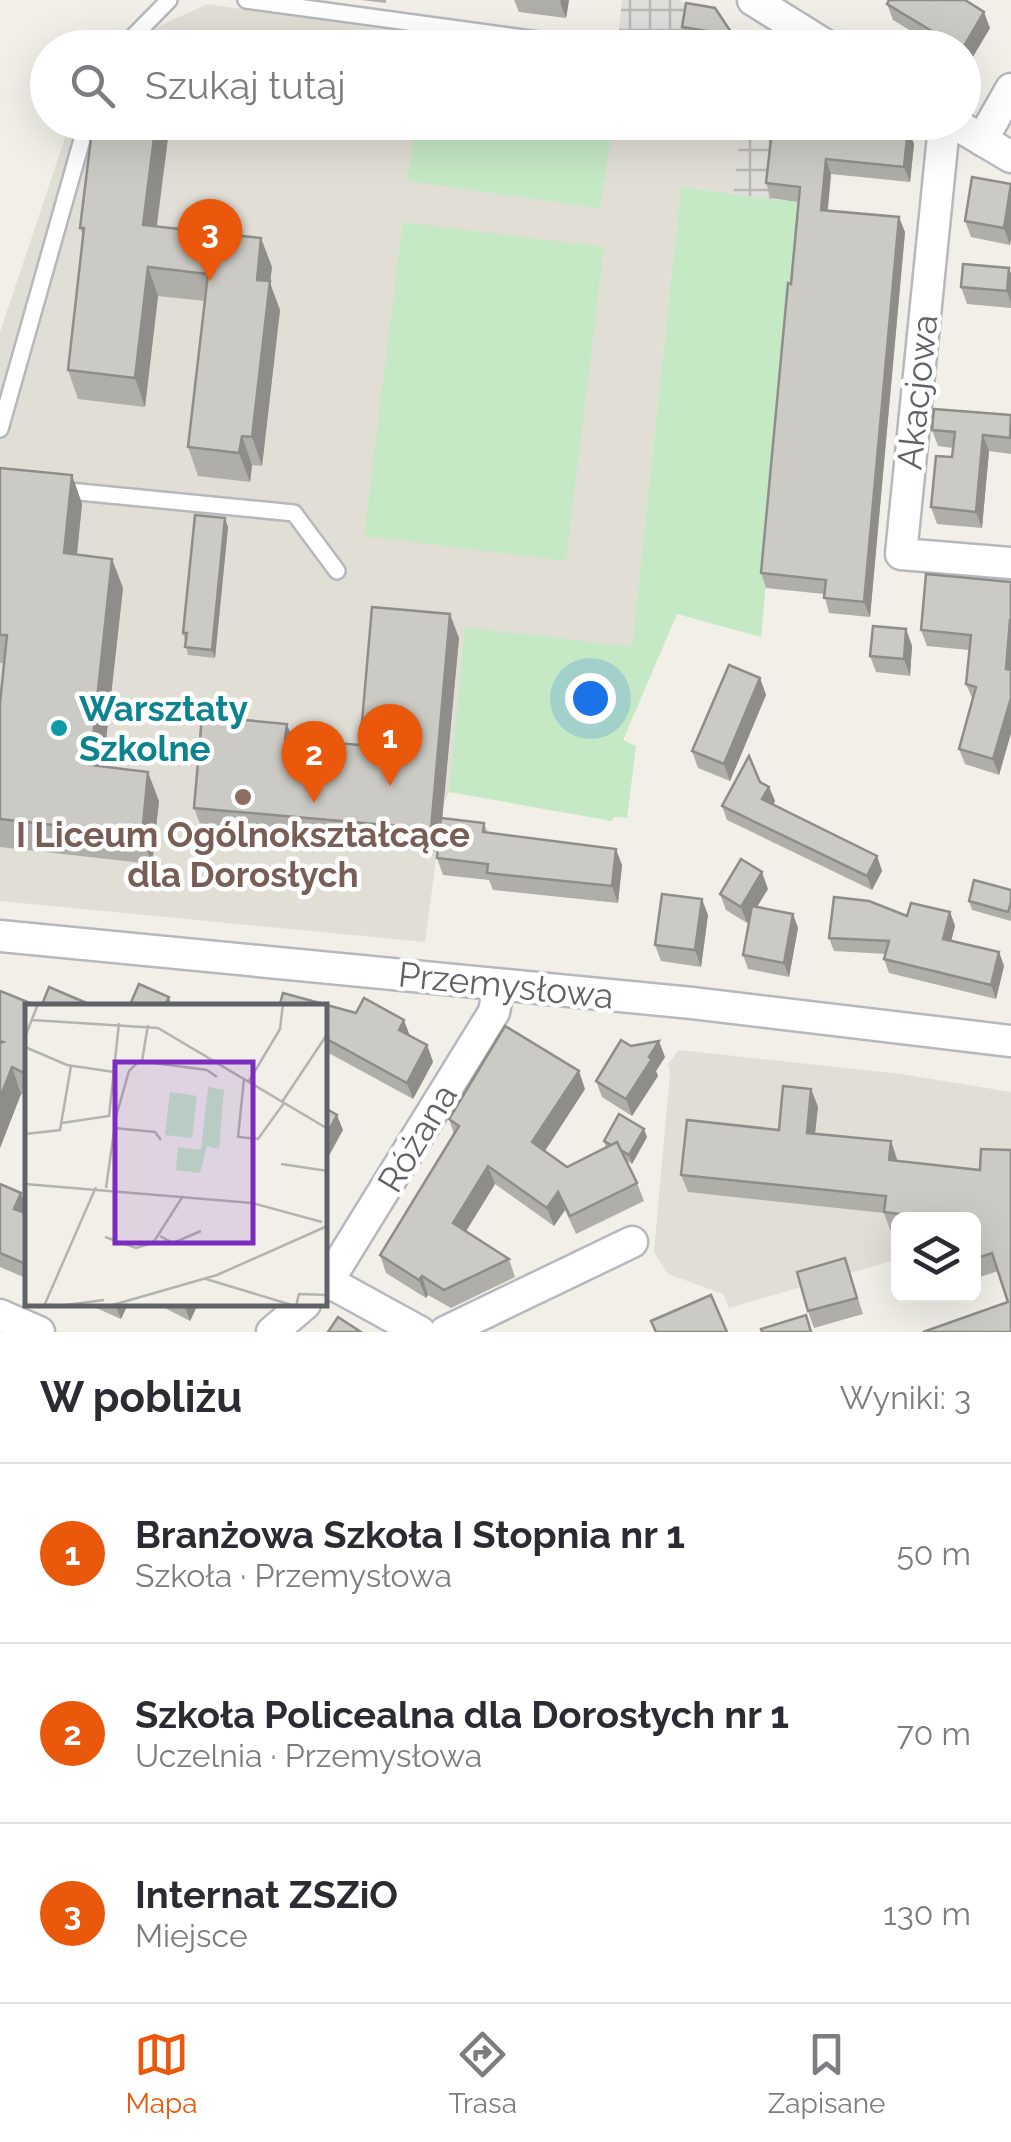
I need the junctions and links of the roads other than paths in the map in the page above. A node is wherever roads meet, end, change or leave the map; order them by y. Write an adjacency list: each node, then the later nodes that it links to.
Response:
1 (168, 0): 4 (lane)
2 (246, 0): 5 (lane)
3 (753, 0): 6 (street)
4 (139, 30)
5 (466, 30)
6 (801, 30)
7 (1011, 90): 10 (street)
8 (83, 140): 12 (lane)
9 (943, 140): 14 (street, Akacjowa)
10 (982, 140): 11 (street)
11 (1011, 157)
12 (0, 428)
13 (42, 488): 15 (lane)
14 (1011, 563)
15 (337, 571)
16 (0, 936): 17 (street, Przemysłowa)
17 (499, 985): 18 (street, Przemysłowa); 20 (street, Różana)
18 (1011, 1040)
19 (632, 1242): 27 (street)
20 (328, 1282)
21 (328, 1285): 26 (street)
22 (301, 1307): 25 (street)
23 (0, 1315): 24 (street)
24 (39, 1332)
25 (272, 1332)
26 (420, 1332)
27 (445, 1332)

